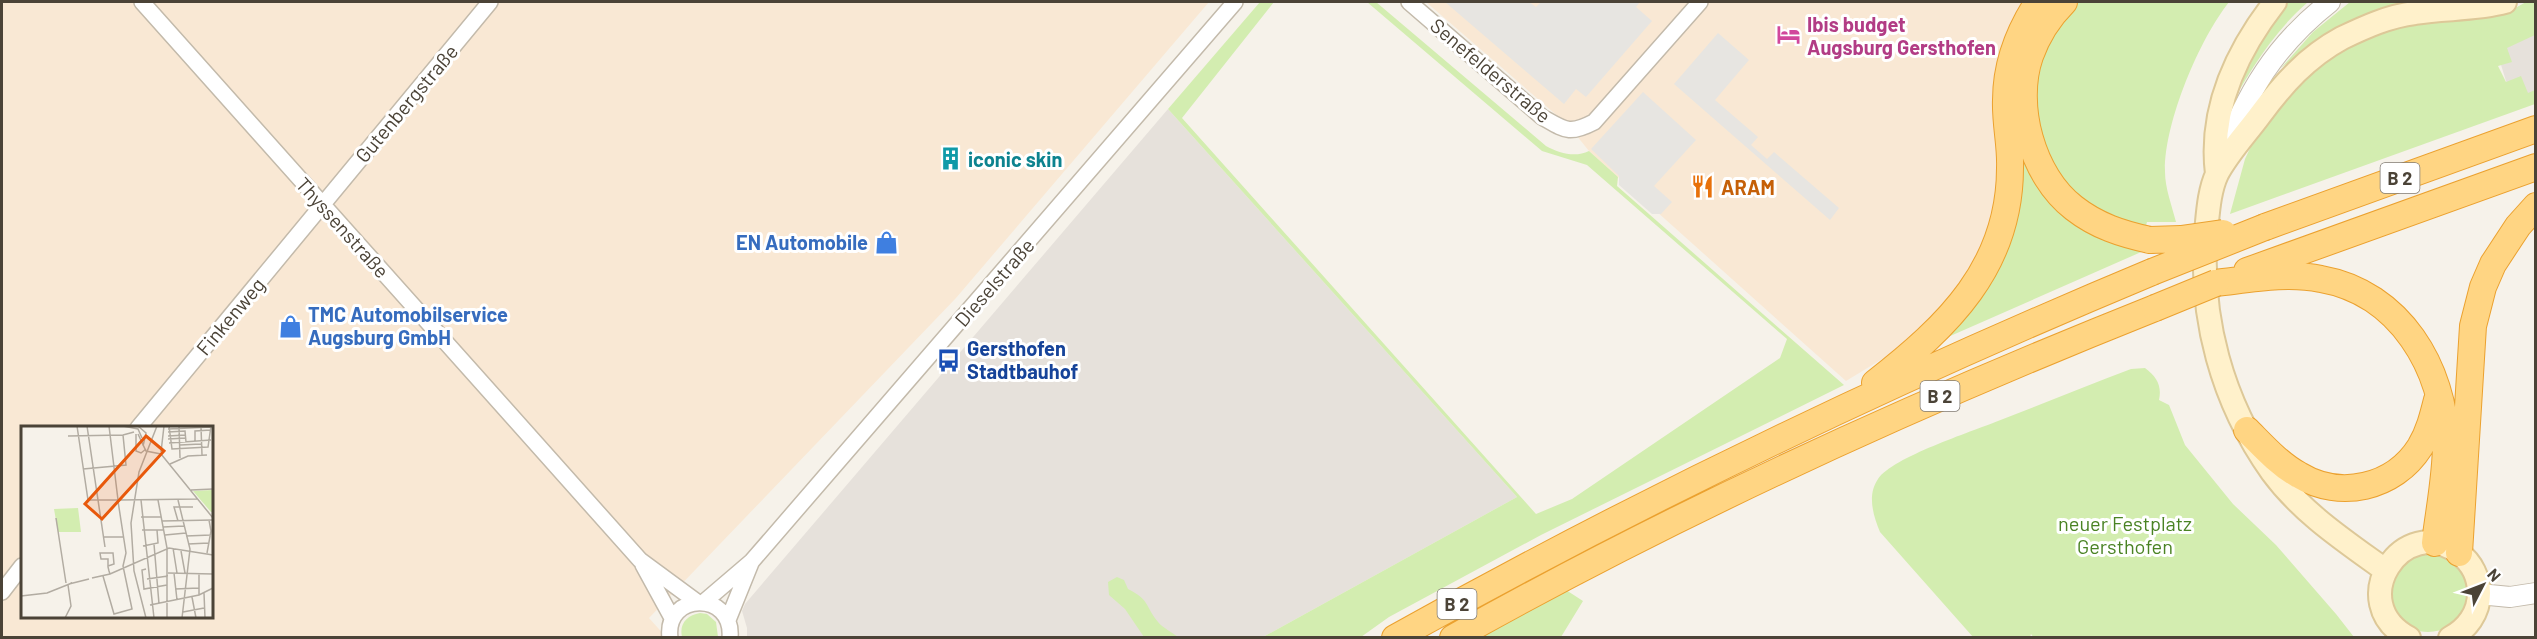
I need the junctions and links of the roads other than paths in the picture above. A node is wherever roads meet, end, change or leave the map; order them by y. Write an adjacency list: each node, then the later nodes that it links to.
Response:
1 (142, 2): 14 (street, Thyssenstraße)
2 (490, 2): 14 (street, Gutenbergstraße)
3 (1236, 2): 25 (street, Dieselstraße)
4 (1409, 2): 5 (street, Senefelderstraße)
5 (1700, 2)
6 (2038, 2): 19 (highway)
7 (2064, 2): 16 (highway, bridge)
8 (2275, 2): 13 (main road)
9 (2330, 2): 13 (street)
10 (2505, 2): 13 (main road)
11 (2535, 129): 16 (highway, B 2)
12 (2535, 167): 17 (highway, B 2)
13 (2217, 174): 21 (main road)
14 (322, 205): 20 (street, Finkenweg); 24 (street, Thyssenstraße)
15 (2535, 206): 23 (highway)
16 (2265, 227): 19 (highway, B 2, bridge)
17 (2266, 270): 18 (highway); 37 (highway, B 2, bridge)
18 (2438, 397): 21 (highway); 22 (highway)
19 (1842, 409): 36 (highway, B 2)
20 (140, 426)
21 (2247, 430): 27 (main road)
22 (2435, 543): 23 (main road); 27 (main road)
23 (2459, 553): 30 (main road)
24 (640, 560): 31 (street, Thyssenstraße); 32 (street, Thyssenstraße)
25 (752, 561): 31 (street, Dieselstraße); 33 (street, Dieselstraße)
26 (21, 567): 28 (street)
27 (2385, 570): 38 (main road)
28 (2, 592)
29 (2535, 593): 30 (street)
30 (2479, 594): 39 (main road)
31 (701, 602): 32 (street, Dieselstraße); 33 (street)
32 (672, 618): 34 (street)
33 (728, 620): 35 (street, Dieselstraße)
34 (670, 638)
35 (730, 638)
36 (1395, 638)
37 (1453, 638)
38 (2409, 638)
39 (2450, 638)

